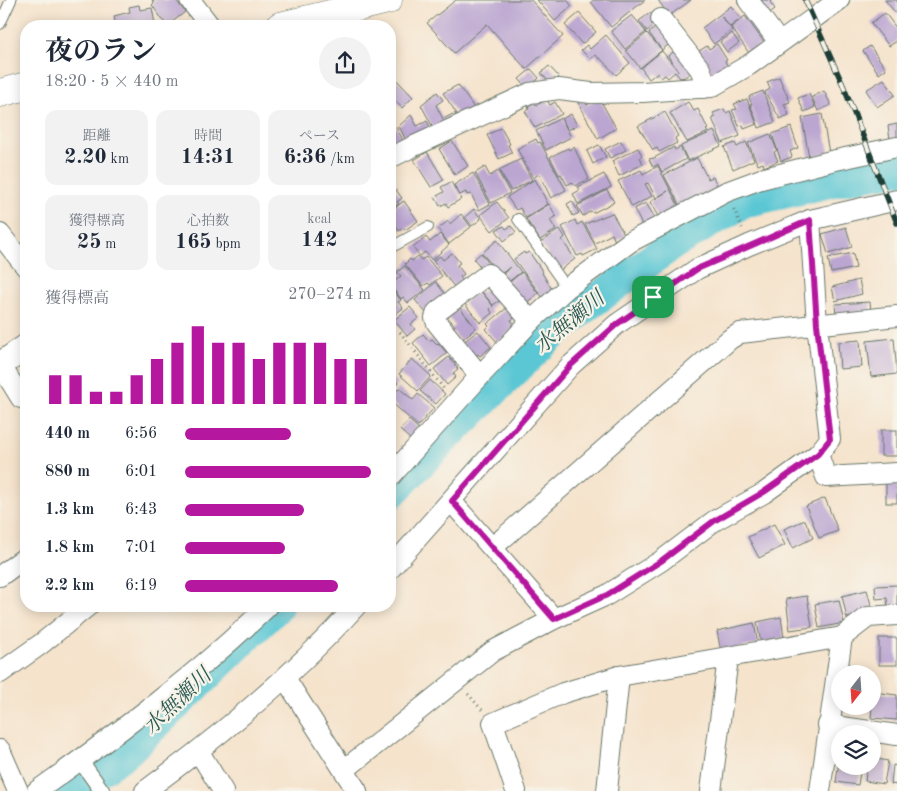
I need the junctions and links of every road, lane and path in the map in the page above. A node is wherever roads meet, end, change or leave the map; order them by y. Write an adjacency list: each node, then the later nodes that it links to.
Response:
1 (11, 0): 9 (lane)
2 (190, 0): 7 (street)
3 (388, 0): 8 (main road)
4 (748, 0): 10 (street)
5 (839, 0): 10 (street)
6 (661, 18): 12 (street)
7 (205, 20)
8 (321, 20)
9 (0, 24)
10 (778, 42): 12 (street)
11 (20, 88): 13 (main road)
12 (702, 88): 15 (street)
13 (0, 93)
14 (897, 147): 25 (street)
15 (396, 155)
16 (897, 200): 19 (street)
17 (733, 206): 21 (path)
18 (518, 220): 25 (lane)
19 (810, 220): 28 (street); 38 (street)
20 (428, 227): 23 (lane)
21 (744, 233)
22 (0, 234): 24 (street)
23 (396, 245)
24 (20, 259)
25 (567, 288): 27 (street)
26 (897, 316): 28 (street)
27 (532, 321): 32 (street); 32 (street)
28 (817, 324): 35 (street); 39 (street)
29 (400, 332): 34 (path)
30 (20, 351): 31 (street)
31 (0, 364): 33 (street)
32 (480, 376): 34 (street)
33 (20, 396)
34 (456, 403): 36 (street)
35 (818, 454): 37 (street); 47 (street)
36 (396, 470)
37 (897, 473)
38 (452, 501): 39 (street); 41 (street)
39 (493, 547): 47 (street)
40 (20, 561): 42 (street)
41 (396, 562)
42 (0, 576)
43 (81, 612): 50 (street)
44 (262, 612): 59 (street)
45 (350, 612): 52 (street)
46 (897, 615): 48 (street)
47 (554, 619): 53 (street)
48 (842, 637): 49 (street); 55 (street)
49 (728, 658): 51 (street); 69 (street)
50 (0, 674)
51 (619, 676): 54 (street); 68 (street)
52 (285, 678): 58 (street); 60 (street)
53 (456, 680): 54 (path); 60 (street)
54 (493, 723): 67 (street)
55 (828, 725): 56 (street); 70 (street)
56 (897, 735)
57 (0, 750): 61 (street)
58 (199, 752): 64 (street); 65 (street)
59 (80, 760): 62 (street); 63 (street)
60 (344, 770): 66 (street)
61 (18, 791)
62 (37, 791)
63 (102, 791)
64 (145, 791)
65 (224, 791)
66 (357, 791)
67 (516, 791)
68 (607, 791)
69 (711, 791)
70 (820, 791)

